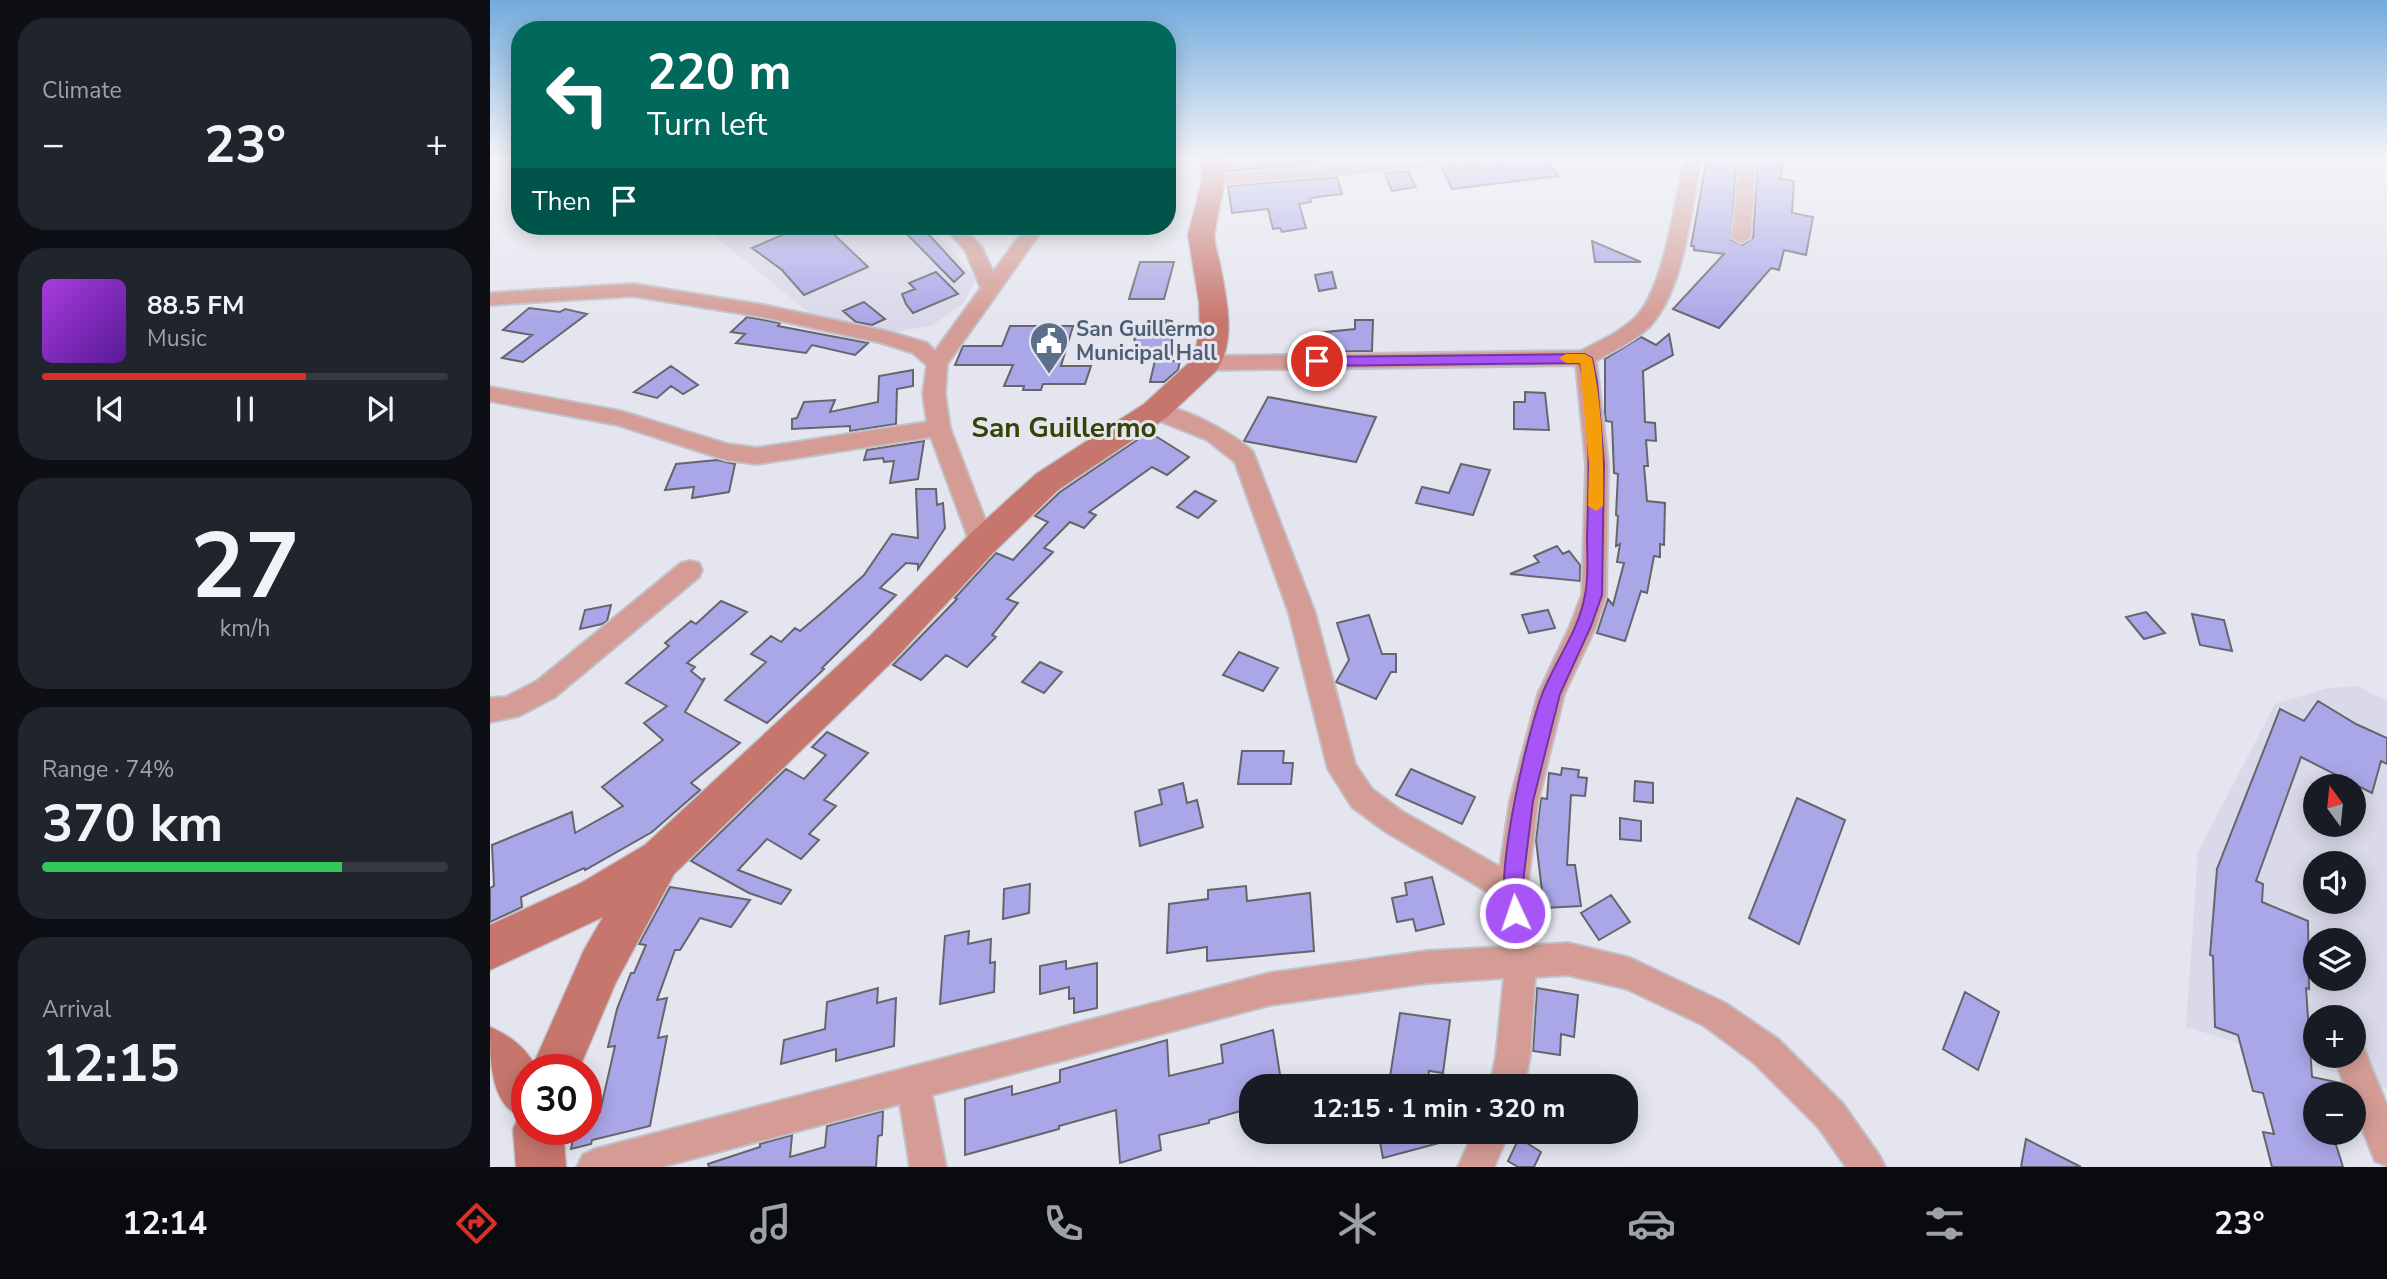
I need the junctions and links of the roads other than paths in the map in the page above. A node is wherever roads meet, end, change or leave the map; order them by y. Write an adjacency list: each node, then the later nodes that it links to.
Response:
1 (1205, 212): 11 (street)
2 (1681, 212): 9 (street)
3 (1743, 212): 6 (street)
4 (961, 235): 7 (street)
5 (1029, 235): 7 (street)
6 (1741, 238)
7 (990, 287): 10 (street)
8 (490, 299): 10 (street)
9 (1585, 358): 11 (street); 19 (street)
10 (936, 362): 14 (street)
11 (1207, 363): 13 (street)
12 (490, 394): 14 (street)
13 (1155, 411): 15 (street); 19 (street)
14 (939, 428): 15 (street)
15 (982, 543): 18 (street)
16 (690, 570): 17 (street)
17 (490, 710)
18 (660, 859): 20 (street); 23 (street)
19 (1512, 890): 21 (street)
20 (490, 948)
21 (1521, 960): 26 (street); 27 (street); 35 (street)
22 (490, 1051): 25 (street)
23 (562, 1054)
24 (2355, 1068): 30 (street)
25 (511, 1071)
26 (1510, 1074)
27 (912, 1083): 32 (street); 33 (street)
28 (1487, 1144): 34 (street)
29 (539, 1145): 31 (street)
30 (2387, 1149)
31 (541, 1167)
32 (595, 1167)
33 (928, 1167)
34 (1476, 1167)
35 (1867, 1167)

